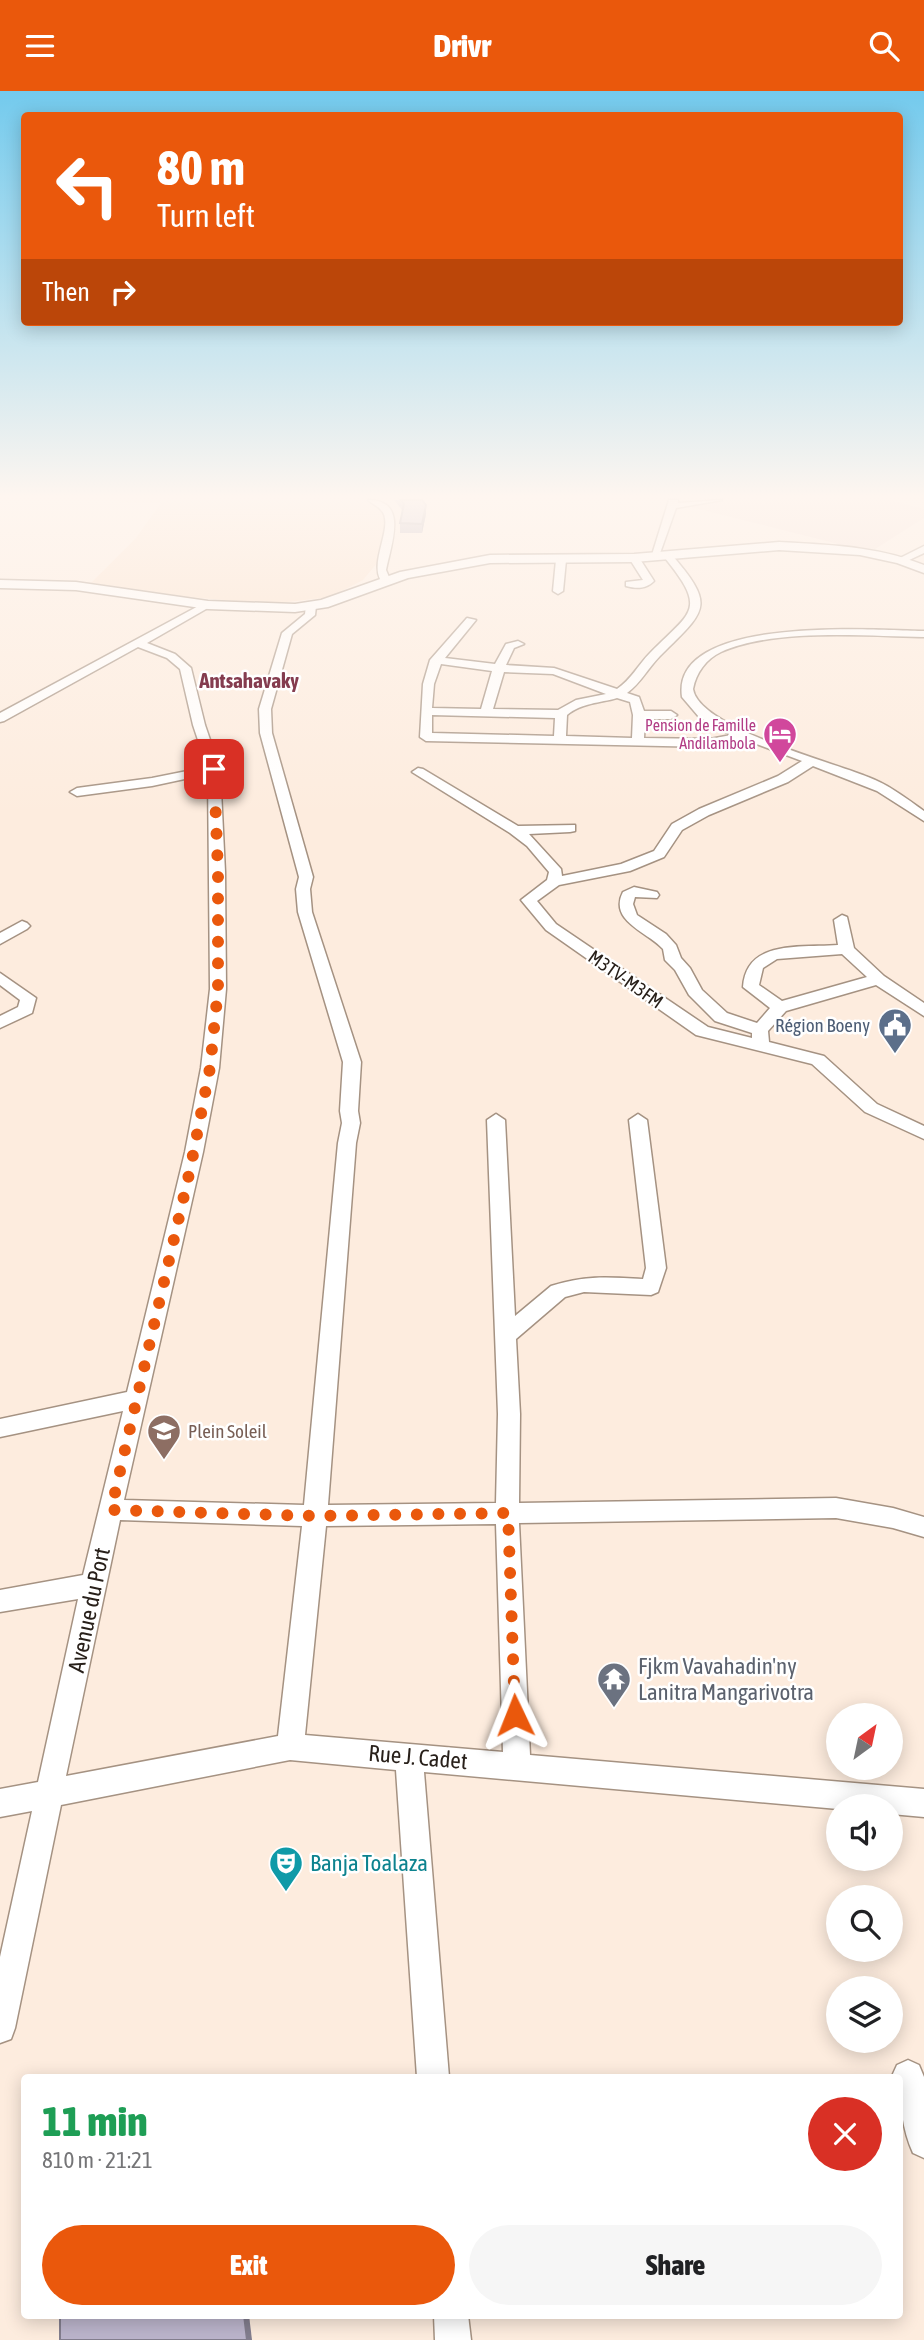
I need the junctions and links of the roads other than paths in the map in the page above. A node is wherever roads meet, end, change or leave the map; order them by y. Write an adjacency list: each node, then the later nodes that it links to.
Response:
1 (208, 605): 4 (main road); 7 (street)
2 (316, 605): 4 (main road)
3 (696, 605): 11 (street)
4 (311, 606): 48 (street)
5 (471, 620): 9 (street)
6 (924, 635): 18 (street)
7 (140, 644): 17 (street); 22 (street, Avenue du Port)
8 (518, 644): 10 (street)
9 (436, 660): 10 (street); 12 (street)
10 (499, 668): 11 (street); 13 (street)
11 (619, 694): 14 (street); 15 (street)
12 (426, 711): 13 (street); 19 (street)
13 (486, 712): 14 (street)
14 (561, 714): 19 (street)
15 (639, 715): 16 (street); 20 (street)
16 (671, 715)
17 (0, 718)
18 (742, 736): 20 (street); 21 (street)
19 (560, 739): 20 (street)
20 (638, 741)
21 (812, 761): 25 (street); 28 (street)
22 (214, 769): 24 (street); 44 (street, Avenue du Port)
23 (418, 772): 27 (street)
24 (77, 792)
25 (924, 817)
26 (570, 828): 27 (street)
27 (515, 830): 28 (street)
28 (554, 883): 39 (street, M3TV-M3FM)
29 (652, 895): 39 (street)
30 (842, 920): 33 (street)
31 (22, 926): 32 (street)
32 (0, 939)
33 (846, 949): 35 (street); 36 (street)
34 (0, 978): 38 (street)
35 (878, 979): 36 (street); 37 (street)
36 (780, 1007): 39 (street)
37 (924, 1011)
38 (0, 1023)
39 (761, 1038): 42 (street, M3TV-M3FM)
40 (638, 1120): 43 (street)
41 (496, 1121): 43 (street)
42 (924, 1133)
43 (505, 1337): 47 (street)
44 (137, 1399): 45 (street); 46 (street, Avenue du Port)
45 (0, 1428)
46 (111, 1510): 48 (street); 50 (street, Avenue du Port)
47 (508, 1513): 48 (street); 49 (street); 54 (street)
48 (316, 1516): 52 (street)
49 (924, 1527)
50 (93, 1585): 51 (street); 55 (street, Avenue du Port)
51 (0, 1601)
52 (290, 1747): 53 (street, Rue J. Cadet); 55 (street, Rue J. Cadet)
53 (409, 1756): 54 (street, Rue J. Cadet); 59 (street)
54 (517, 1766): 57 (street, Rue J. Cadet)
55 (50, 1792): 56 (street, Rue J. Cadet); 58 (street, Avenue du Port)
56 (0, 1803)
57 (924, 1803)
58 (0, 2028)
59 (433, 2074)
60 (908, 2076): 61 (street)
61 (924, 2142)
62 (451, 2319): 63 (street)
63 (453, 2340)

